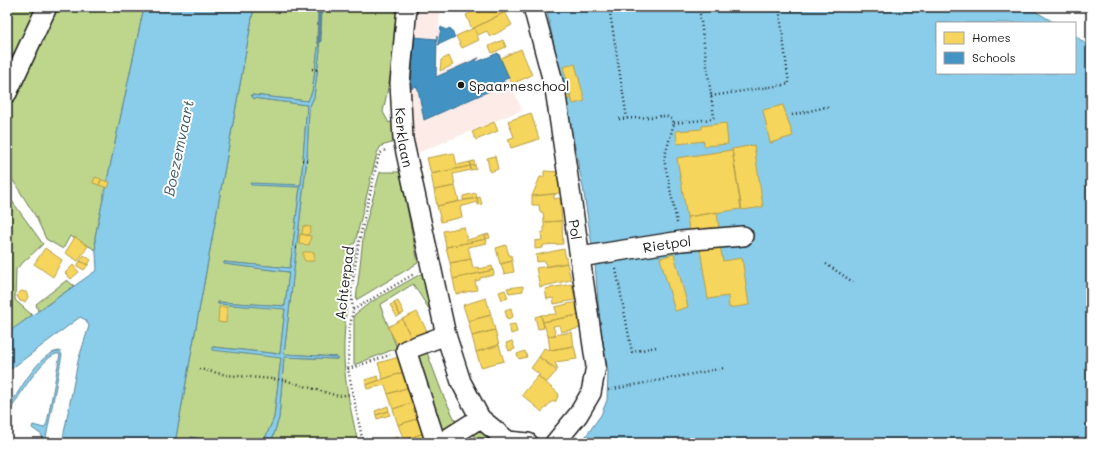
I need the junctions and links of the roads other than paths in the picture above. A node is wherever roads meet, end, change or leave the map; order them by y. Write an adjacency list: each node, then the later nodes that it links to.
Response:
1 (47, 7): 4 (street)
2 (407, 7): 7 (street, Kerklaan)
3 (533, 7): 6 (street, Pol)
4 (7, 93)
5 (743, 236): 6 (street, Rietpol)
6 (585, 257): 12 (street, Pol)
7 (446, 334): 8 (street, Kerklaan); 9 (street)
8 (480, 418): 10 (street); 11 (street, Kerklaan)
9 (436, 443)
10 (441, 443)
11 (528, 443)
12 (555, 443)

